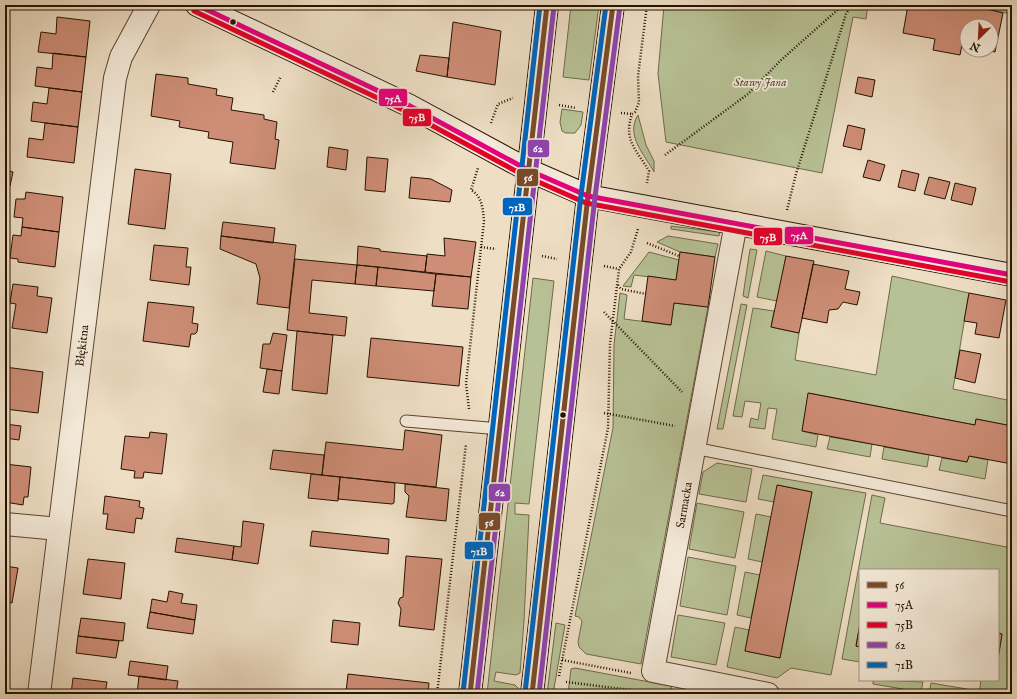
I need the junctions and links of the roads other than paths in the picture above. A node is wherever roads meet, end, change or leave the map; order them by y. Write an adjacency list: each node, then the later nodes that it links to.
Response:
1 (149, 5): 14 (street, Błękitna)
2 (197, 5): 5 (street)
3 (547, 5): 5 (street)
4 (612, 5): 6 (street)
5 (528, 170): 6 (street); 10 (street)
6 (588, 196): 7 (street); 17 (street)
7 (736, 223): 8 (street); 11 (street, Sarmacka)
8 (1012, 275)
9 (406, 421): 10 (lane)
10 (500, 429): 16 (street)
11 (697, 430): 12 (lane); 18 (street, Sarmacka)
12 (1012, 511)
13 (5, 524): 14 (street)
14 (59, 529): 15 (street, Błękitna)
15 (39, 694)
16 (470, 694)
17 (532, 694)
18 (768, 694)

